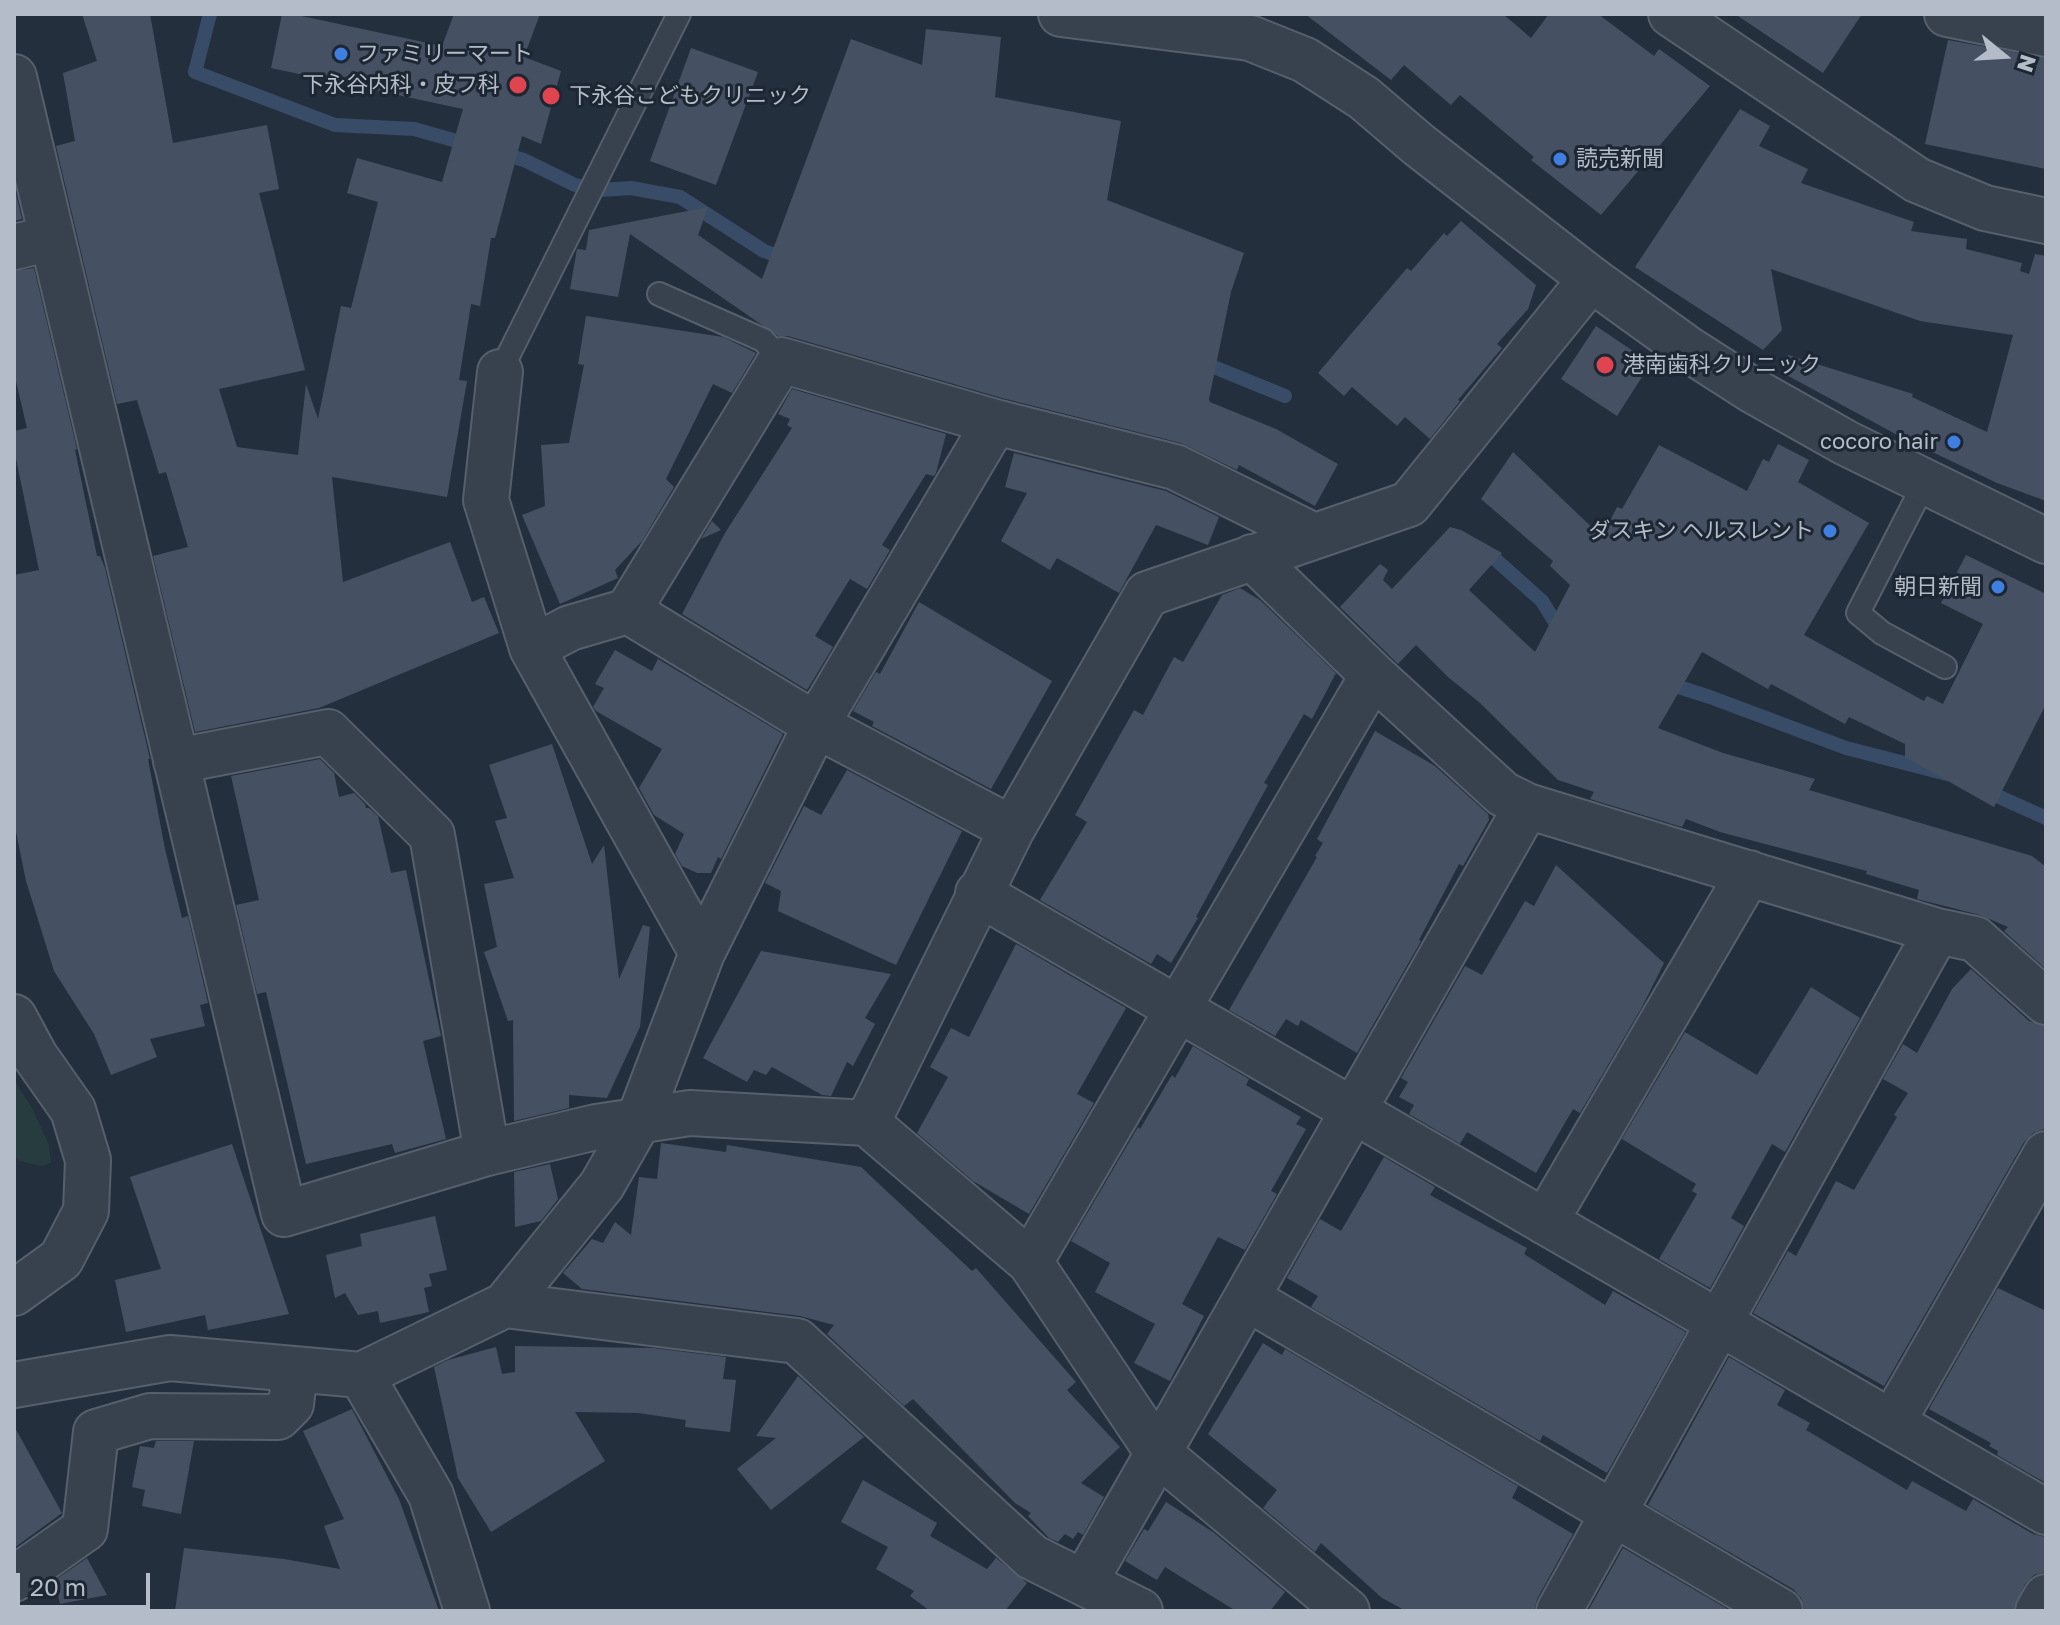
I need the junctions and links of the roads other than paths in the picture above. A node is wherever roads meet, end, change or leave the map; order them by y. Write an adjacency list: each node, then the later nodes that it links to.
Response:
1 (679, 14): 13 (lane)
2 (1061, 14): 5 (street)
3 (1671, 14): 8 (street)
4 (1947, 14): 6 (street)
5 (1256, 26): 10 (street)
6 (2046, 34)
7 (14, 77): 9 (street)
8 (2046, 221)
9 (33, 243): 24 (street)
10 (1591, 279): 15 (street); 16 (street)
11 (659, 294): 12 (lane)
12 (781, 360): 14 (street); 19 (street)
13 (500, 372): 20 (street)
14 (995, 422): 16 (street); 23 (street)
15 (1925, 482): 17 (street); 21 (lane)
16 (1314, 536): 18 (street)
17 (2046, 541)
18 (1252, 557): 22 (street); 26 (street)
19 (628, 611): 20 (street); 23 (street)
20 (532, 648): 30 (street)
21 (1945, 667)
22 (1373, 675): 25 (street); 32 (street)
23 (816, 725): 26 (street); 30 (street)
24 (176, 761): 37 (street); 37 (street)
25 (1527, 806): 27 (street); 34 (street)
26 (1012, 829): 28 (street)
27 (1749, 873): 29 (street); 39 (street)
28 (978, 893): 32 (street); 36 (street)
29 (1937, 931): 31 (street); 44 (street)
30 (702, 953): 35 (street)
31 (2046, 1002)
32 (1178, 1008): 34 (street); 40 (street)
33 (14, 1017): 41 (street)
34 (1354, 1110): 39 (street); 42 (street)
35 (638, 1122): 36 (street); 37 (street); 43 (street)
36 (867, 1123): 40 (street)
37 (487, 1153)
38 (2046, 1154): 48 (street)
39 (1545, 1222): 44 (street)
40 (1030, 1262): 49 (street)
41 (14, 1293)
42 (1247, 1298): 49 (street); 51 (street)
43 (505, 1305): 46 (street); 53 (street)
44 (1720, 1322): 48 (street); 51 (street)
45 (295, 1369): 46 (street); 47 (street); 52 (street)
46 (361, 1375): 55 (street)
47 (14, 1385)
48 (1892, 1423): 50 (street)
49 (1158, 1453): 53 (street); 57 (street)
50 (2046, 1512)
51 (1613, 1514): 58 (street); 59 (street)
52 (14, 1579)
53 (1084, 1583): 56 (street)
54 (2046, 1597): 60 (street)
55 (467, 1611)
56 (1140, 1611)
57 (1347, 1611)
58 (1559, 1611)
59 (1780, 1611)
60 (2038, 1611)

